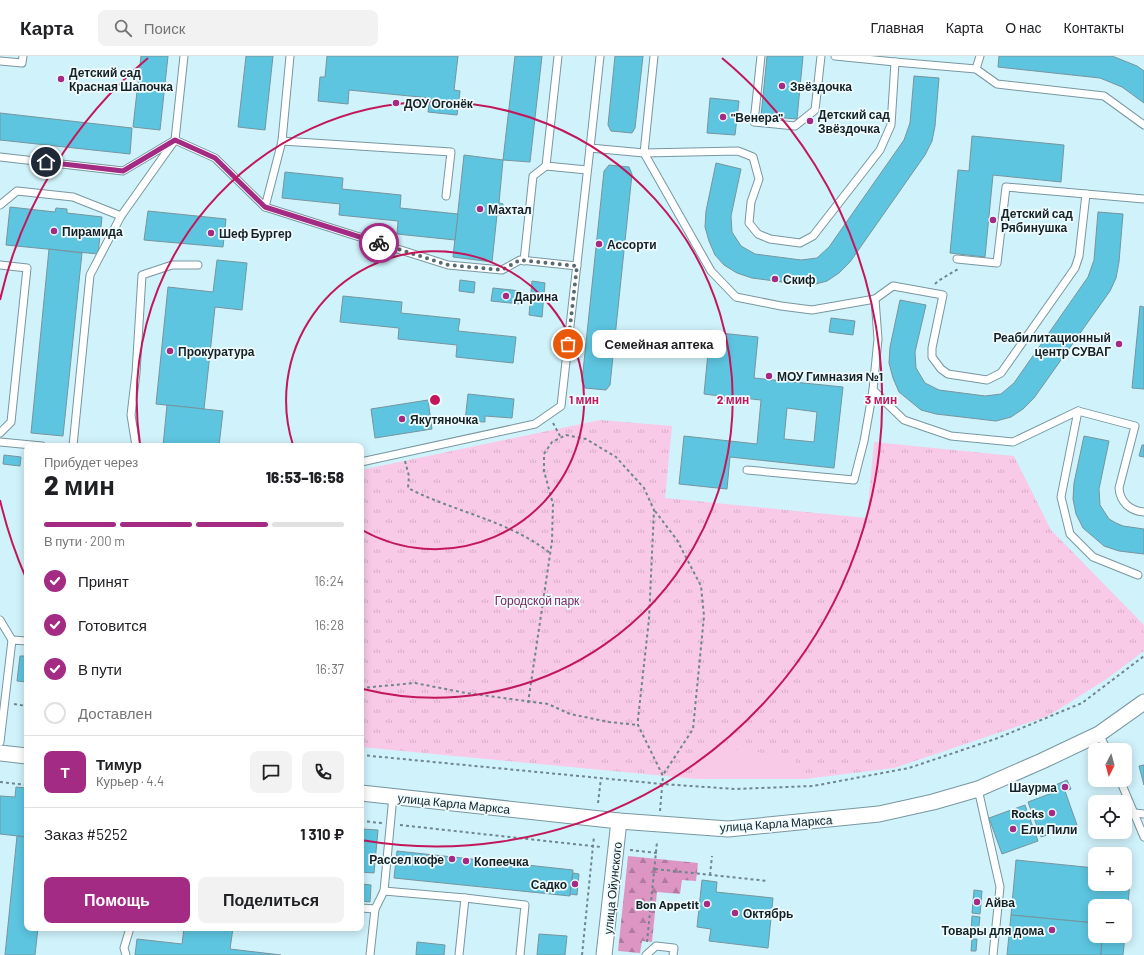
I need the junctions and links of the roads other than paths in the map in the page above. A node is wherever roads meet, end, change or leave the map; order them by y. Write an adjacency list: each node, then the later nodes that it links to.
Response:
1 (22, 56): 11 (lane)
2 (184, 56): 15 (lane)
3 (290, 56): 16 (lane)
4 (558, 56): 20 (lane)
5 (600, 56): 17 (lane)
6 (654, 56): 18 (lane)
7 (761, 56): 8 (lane)
8 (821, 56)
9 (835, 56): 12 (lane)
10 (980, 56): 13 (lane)
11 (0, 61)
12 (895, 62): 13 (lane); 18 (lane)
13 (976, 69): 14 (lane)
14 (1144, 125)
15 (175, 140): 19 (lane); 26 (lane); 27 (lane)
16 (282, 141): 23 (lane); 26 (lane)
17 (590, 148): 18 (lane); 21 (lane)
18 (644, 154): 33 (lane)
19 (0, 157)
20 (546, 166): 21 (lane); 29 (lane)
21 (587, 170): 32 (lane)
22 (1086, 194): 24 (lane); 28 (lane); 33 (lane)
23 (446, 196)
24 (1144, 199)
25 (0, 205): 27 (lane)
26 (265, 207): 29 (lane)
27 (121, 216): 38 (lane)
28 (957, 260)
29 (524, 261): 32 (lane)
30 (0, 265): 36 (lane)
31 (198, 266): 39 (lane)
32 (577, 266): 41 (lane)
33 (875, 299): 34 (lane)
34 (874, 390): 35 (lane); 42 (lane)
35 (1078, 411): 43 (lane); 44 (lane)
36 (0, 433)
37 (0, 442): 40 (lane)
38 (73, 443)
39 (136, 443)
40 (24, 444)
41 (364, 461)
42 (747, 470)
43 (1144, 512)
44 (1138, 575)
45 (0, 620): 46 (lane)
46 (12, 640): 47 (lane); 48 (lane)
47 (24, 641)
48 (4, 679): 51 (lane)
49 (1144, 702): 50 (street, улица Карла Маркса)
50 (1099, 734): 52 (lane); 56 (street, улица Карла Маркса)
51 (0, 742)
52 (1104, 743)
53 (0, 752): 54 (street)
54 (24, 756)
55 (1123, 787): 59 (lane)
56 (978, 788): 61 (street, улица Карла Маркса); 75 (lane)
57 (364, 793): 58 (street, улица Карла Маркса)
58 (392, 796): 61 (street, улица Карла Маркса); 63 (lane)
59 (1136, 813): 60 (lane); 62 (lane)
60 (1144, 814)
61 (619, 821): 72 (street, улица Ойунского)
62 (1144, 837)
63 (384, 891): 64 (lane); 66 (lane)
64 (465, 898): 70 (lane); 71 (lane)
65 (364, 908): 66 (lane)
66 (375, 909): 69 (lane)
67 (129, 931): 68 (lane)
68 (126, 955)
69 (370, 955)
70 (459, 955)
71 (520, 955)
72 (604, 955)
73 (646, 955): 74 (lane)
74 (673, 955)
75 (993, 955)

